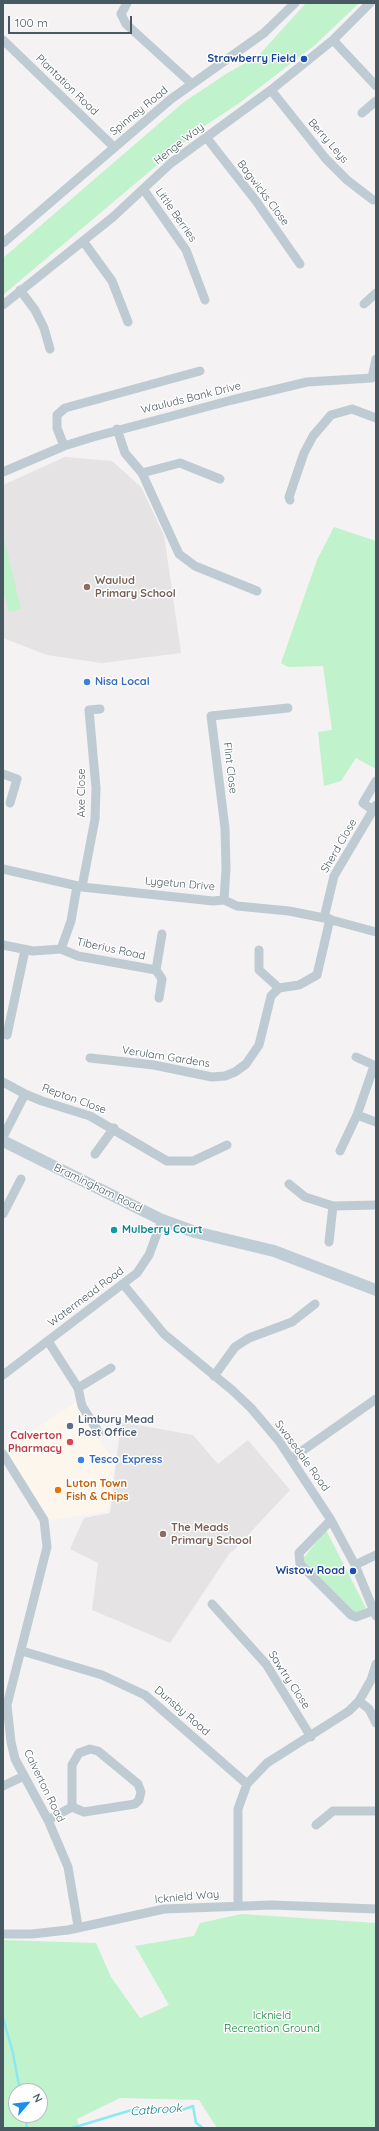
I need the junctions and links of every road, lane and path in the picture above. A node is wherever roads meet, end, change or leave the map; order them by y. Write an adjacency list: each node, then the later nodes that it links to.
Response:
1 (127, 3): 6 (street)
2 (295, 3): 6 (street, Spinney Road)
3 (370, 3): 5 (street, Henge Way)
4 (3, 40): 12 (street, Plantation Road)
5 (333, 40): 7 (street); 8 (street, Henge Way)
6 (192, 84): 12 (street, Spinney Road)
7 (376, 86)
8 (271, 90): 11 (street, Henge Way); 14 (street, Berry Leys)
9 (376, 101): 10 (street)
10 (362, 113)
11 (206, 137): 13 (street, Henge Way); 17 (street, Bagwicks Close)
12 (114, 147): 16 (street, Spinney Road)
13 (144, 190): 15 (street, Henge Way); 20 (street, Little Berries)
14 (374, 200)
15 (83, 241): 18 (street, Henge Way); 23 (street)
16 (3, 243)
17 (300, 264)
18 (20, 290): 22 (street, Henge Way); 24 (street)
19 (376, 292): 21 (street)
20 (204, 300)
21 (364, 304)
22 (3, 305)
23 (128, 322)
24 (50, 349)
25 (376, 359): 27 (street, Wauluds Bank Drive)
26 (200, 371): 30 (street)
27 (374, 380): 29 (street, Wauluds Bank Drive)
28 (376, 418): 34 (street)
29 (117, 429): 30 (street, Wauluds Bank Drive); 32 (street)
30 (64, 446): 31 (street, Wauluds Bank Drive)
31 (3, 472)
32 (142, 473): 33 (street); 35 (street)
33 (220, 479)
34 (290, 500)
35 (257, 591)
36 (288, 708): 44 (street, Flint Close)
37 (100, 709): 43 (street, Axe Close)
38 (3, 774): 40 (street)
39 (376, 781): 41 (street, Sherd Close)
40 (10, 803)
41 (374, 808): 45 (street, Sherd Close)
42 (3, 868): 43 (street, Lygetun Drive)
43 (80, 886): 44 (street, Lygetun Drive); 49 (street)
44 (224, 900): 45 (street, Lygetun Drive)
45 (327, 918): 46 (street, Lygetun Drive); 53 (street)
46 (376, 932)
47 (162, 934): 52 (street, Tiberius Road)
48 (3, 945): 50 (street)
49 (61, 949): 50 (street); 52 (street, Tiberius Road)
50 (25, 950): 55 (street)
51 (260, 950): 53 (street)
52 (156, 970): 54 (street, Tiberius Road)
53 (279, 988): 57 (street, Verulam Gardens)
54 (159, 998)
55 (6, 1035)
56 (356, 1057): 58 (street)
57 (90, 1058)
58 (375, 1066): 61 (street)
59 (3, 1082): 60 (street, Repton Close)
60 (26, 1094): 63 (street, Repton Close); 64 (street, Repton Close)
61 (357, 1115): 62 (street); 67 (street)
62 (376, 1122)
63 (114, 1128): 66 (street, Repton Close); 68 (street, Repton Close)
64 (3, 1137)
65 (3, 1141): 74 (street, Bramingham Road)
66 (227, 1145)
67 (340, 1152)
68 (95, 1154)
69 (22, 1179): 73 (street)
70 (289, 1184): 72 (street)
71 (376, 1205): 72 (street)
72 (333, 1206): 75 (street)
73 (3, 1214)
74 (162, 1220): 76 (street, Watermead Road); 77 (street, Bramingham Road)
75 (329, 1242)
76 (123, 1284): 79 (street, Watermead Road); 82 (street, Swasedale Road)
77 (376, 1290)
78 (315, 1304): 82 (street)
79 (48, 1340): 81 (street, Watermead Road); 83 (street)
80 (111, 1368): 83 (street)
81 (3, 1375)
82 (214, 1376): 87 (street, Swasedale Road)
83 (78, 1388): 85 (street)
84 (376, 1399): 87 (street)
85 (99, 1433)
86 (3, 1454): 93 (street, Calverton Road)
87 (292, 1458): 88 (street, Swasedale Road)
88 (331, 1520): 90 (street, Swasedale Road); 92 (street)
89 (376, 1555): 90 (street)
90 (355, 1565): 92 (street, Swasedale Road)
91 (212, 1604): 97 (street, Sawtry Close)
92 (375, 1613)
93 (22, 1651): 98 (street, Calverton Road); 99 (street, Dunsby Road)
94 (376, 1664): 95 (street)
95 (359, 1701): 96 (street); 97 (street)
96 (376, 1723)
97 (311, 1737): 99 (street)
98 (24, 1776): 100 (street); 103 (street, Calverton Road)
99 (247, 1784): 105 (street)
100 (3, 1786)
101 (72, 1807): 101 (street); 103 (street)
102 (376, 1811): 104 (street)
103 (48, 1820): 107 (street, Calverton Road)
104 (316, 1825)
105 (238, 1905): 106 (street, Icknield Way); 107 (street, Icknield Way)
106 (376, 1909)
107 (78, 1926): 108 (street, Icknield Way)
108 (3, 1934)

